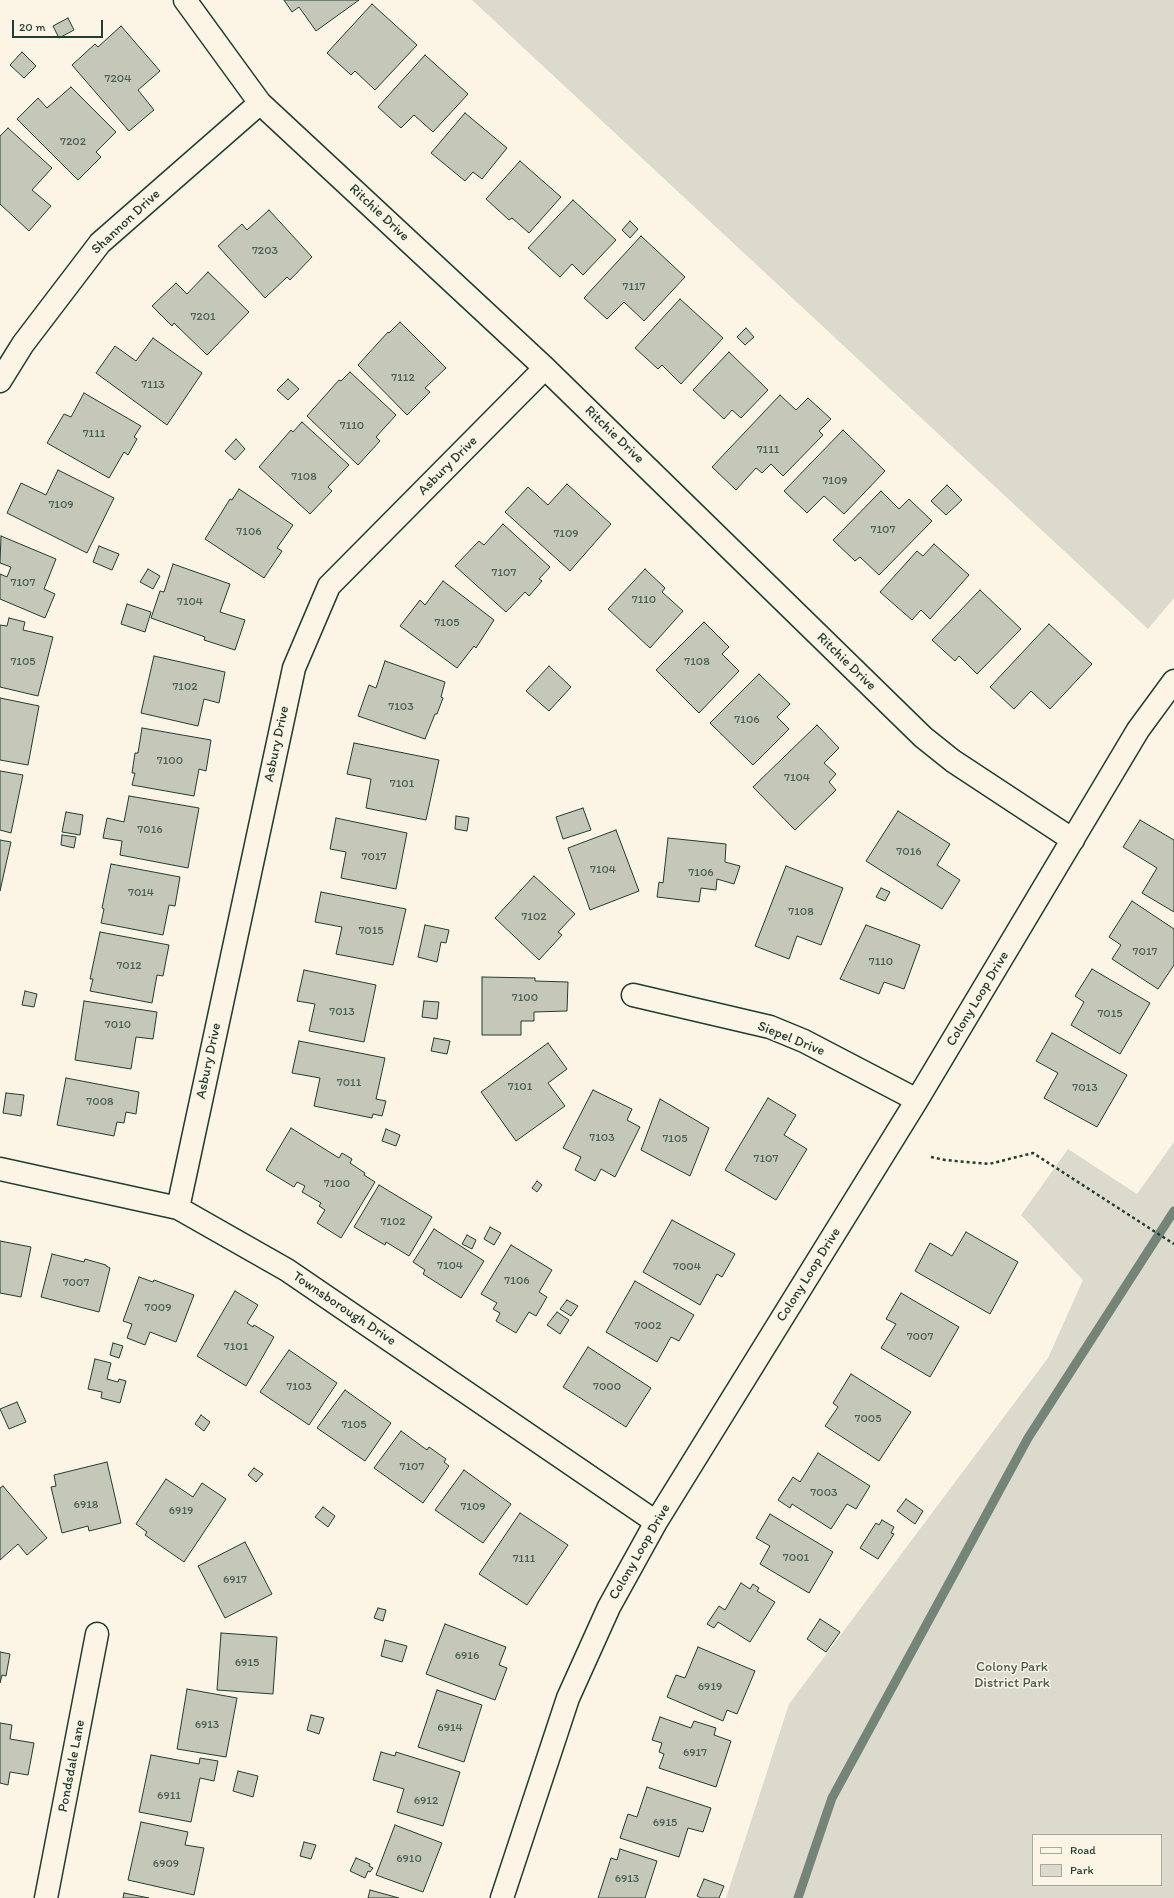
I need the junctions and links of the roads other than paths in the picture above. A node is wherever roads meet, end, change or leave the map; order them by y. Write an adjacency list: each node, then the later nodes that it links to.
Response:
1 (185, 0): 2 (street, Ritchie Drive)
2 (260, 103): 3 (street, Ritchie Drive); 4 (street, Shannon Drive)
3 (545, 368): 6 (street, Ritchie Drive); 10 (street, Asbury Drive)
4 (0, 381)
5 (1174, 681): 6 (street, Colony Loop Drive)
6 (1073, 840): 8 (street, Colony Loop Drive)
7 (632, 995): 8 (street, Siepel Drive)
8 (917, 1100): 11 (street, Colony Loop Drive)
9 (0, 1169): 10 (street, Townsborough Drive)
10 (178, 1208): 11 (street, Townsborough Drive)
11 (656, 1522): 14 (street, Colony Loop Drive)
12 (97, 1634): 13 (street, Pondsdale Lane)
13 (46, 1898)
14 (502, 1898)

